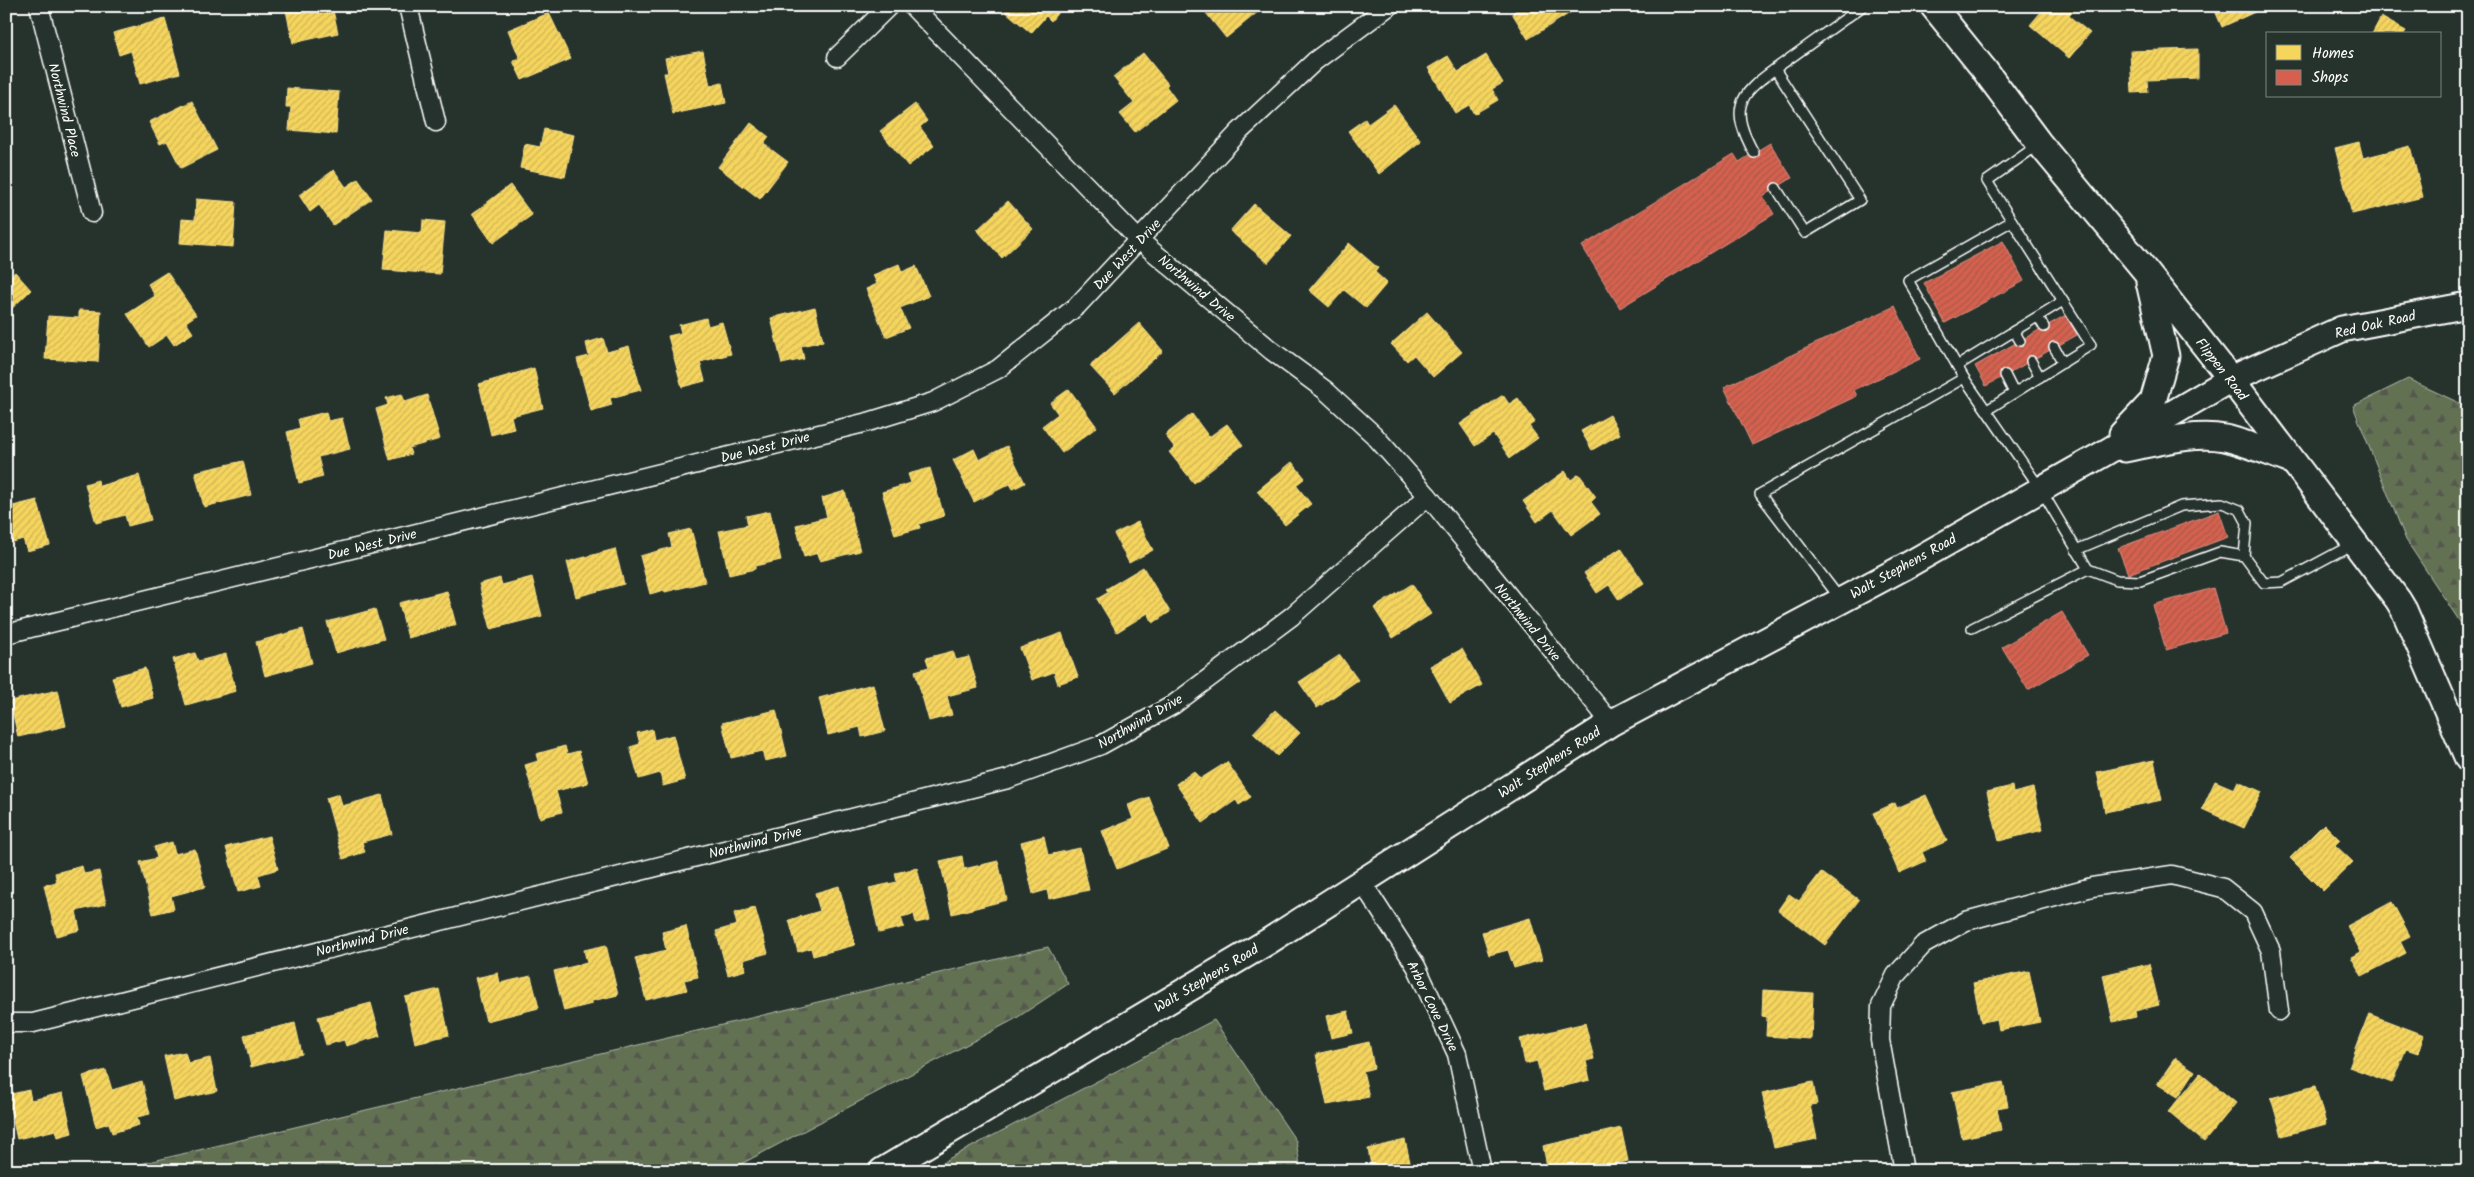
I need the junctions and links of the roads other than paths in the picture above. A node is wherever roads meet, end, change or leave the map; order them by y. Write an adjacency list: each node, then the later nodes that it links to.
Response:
1 (39, 6): 14 (street, Northwind Place)
2 (408, 6): 10 (street)
3 (889, 6): 8 (street)
4 (912, 6): 16 (street, Northwind Drive)
5 (1389, 6): 16 (street, Due West Drive)
6 (1864, 6): 9 (lane)
7 (1933, 6): 11 (street, Flippen Road)
8 (837, 57)
9 (1775, 69): 12 (lane); 13 (lane)
10 (436, 122)
11 (2039, 143): 15 (lane); 17 (street, Flippen Road)
12 (1754, 153)
13 (1776, 188)
14 (92, 213)
15 (2012, 221): 18 (lane); 29 (lane)
16 (1140, 240): 39 (street, Northwind Drive); 46 (street, Due West Drive)
17 (2147, 273): 33 (street, Flippen Road); 36 (street)
18 (2063, 302): 20 (lane); 28 (lane)
19 (2468, 305): 33 (street, Red Oak Road)
20 (2038, 317): 21 (lane); 22 (lane)
21 (2044, 328)
22 (2014, 331): 23 (lane); 24 (lane)
23 (2020, 341)
24 (1989, 346): 26 (lane); 29 (lane)
25 (2054, 347): 28 (lane)
26 (1994, 355)
27 (2031, 361): 31 (lane)
28 (2063, 363): 31 (lane)
29 (1957, 366): 32 (lane)
30 (2005, 375): 34 (lane)
31 (2040, 377): 34 (lane)
32 (1964, 378): 35 (lane); 44 (lane)
33 (2231, 379): 36 (street, Walt Stephens Road); 37 (street, Flippen Road)
34 (2014, 393): 35 (lane)
35 (1986, 410): 38 (lane)
36 (2103, 454): 37 (street); 38 (street, Walt Stephens Road)
37 (2291, 462): 40 (street, Flippen Road)
38 (2040, 488): 41 (lane); 44 (street, Walt Stephens Road)
39 (1428, 496): 47 (street, Northwind Drive); 51 (street, Northwind Drive)
40 (2356, 543): 42 (lane); 48 (street, Flippen Road)
41 (2076, 550): 42 (lane); 43 (lane)
42 (2244, 556): 43 (lane)
43 (2088, 569): 45 (lane)
44 (1841, 600): 47 (street, Walt Stephens Road)
45 (1972, 628)
46 (6, 634)
47 (1611, 722): 49 (street, Walt Stephens Road)
48 (2468, 759)
49 (1362, 882): 52 (street, Walt Stephens Road); 53 (street, Arbor Cove Drive)
50 (2279, 1011): 54 (street)
51 (6, 1024)
52 (882, 1171)
53 (1482, 1171)
54 (1904, 1171)

